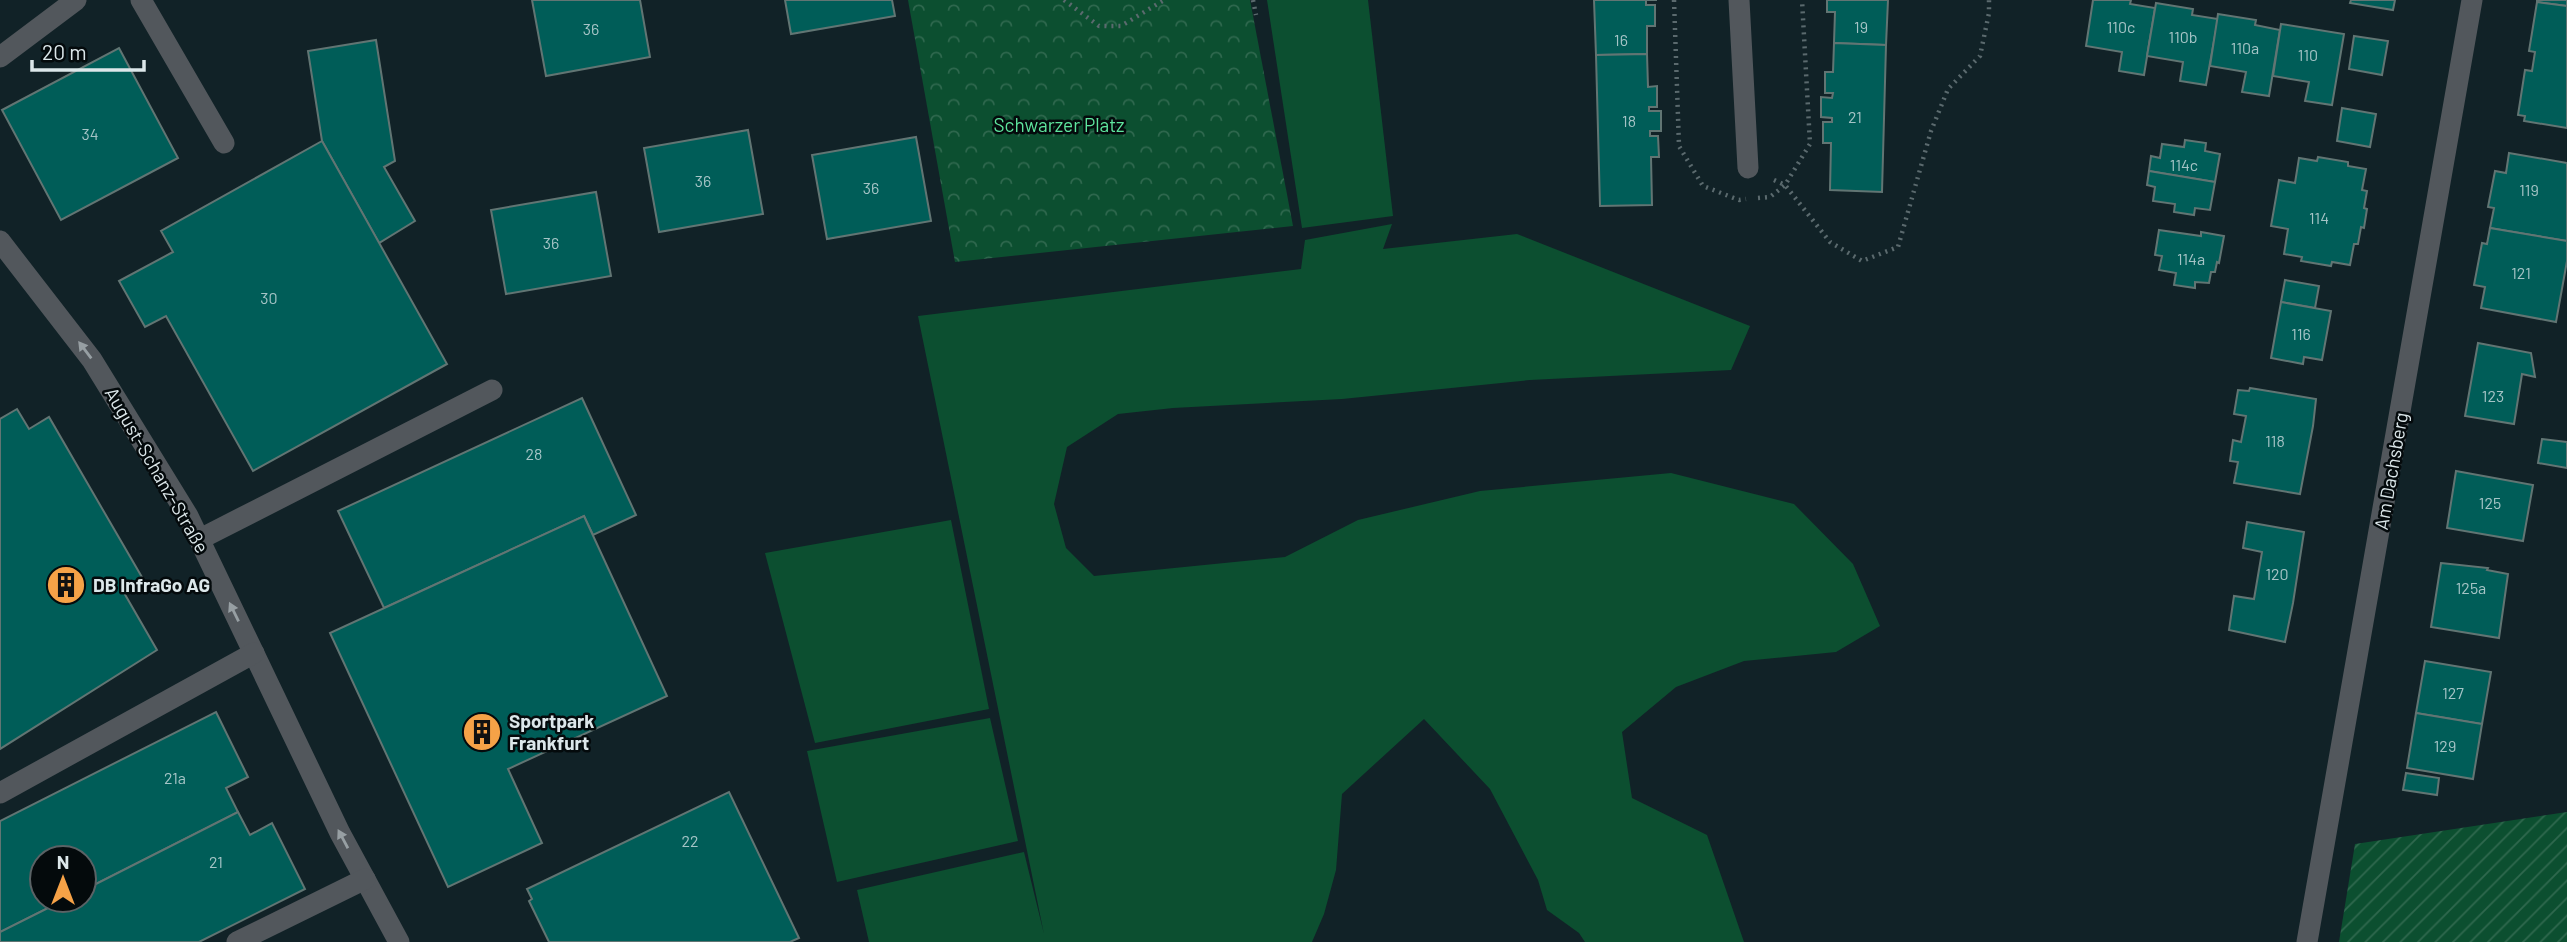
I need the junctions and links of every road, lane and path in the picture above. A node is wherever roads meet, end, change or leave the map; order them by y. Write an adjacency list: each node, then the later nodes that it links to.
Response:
1 (76, 0): 10 (street)
2 (141, 0): 11 (street)
3 (1064, 0): 4 (path)
4 (1164, 0)
5 (1253, 0): 9 (path)
6 (1739, 0): 12 (street)
7 (1989, 0): 12 (path)
8 (2472, 0): 21 (street, Am Dachsberg)
9 (1256, 15)
10 (0, 57)
11 (224, 143)
12 (1748, 168)
13 (0, 241): 15 (street, August-Schanz-Straße, one-way to 13)
14 (492, 390): 15 (street)
15 (200, 539): 16 (street, August-Schanz-Straße, one-way to 15)
16 (254, 653): 17 (street); 18 (street, August-Schanz-Straße, one-way to 16)
17 (0, 793)
18 (365, 879): 19 (street); 20 (street, August-Schanz-Straße)
19 (237, 942)
20 (399, 942)
21 (2307, 942)

